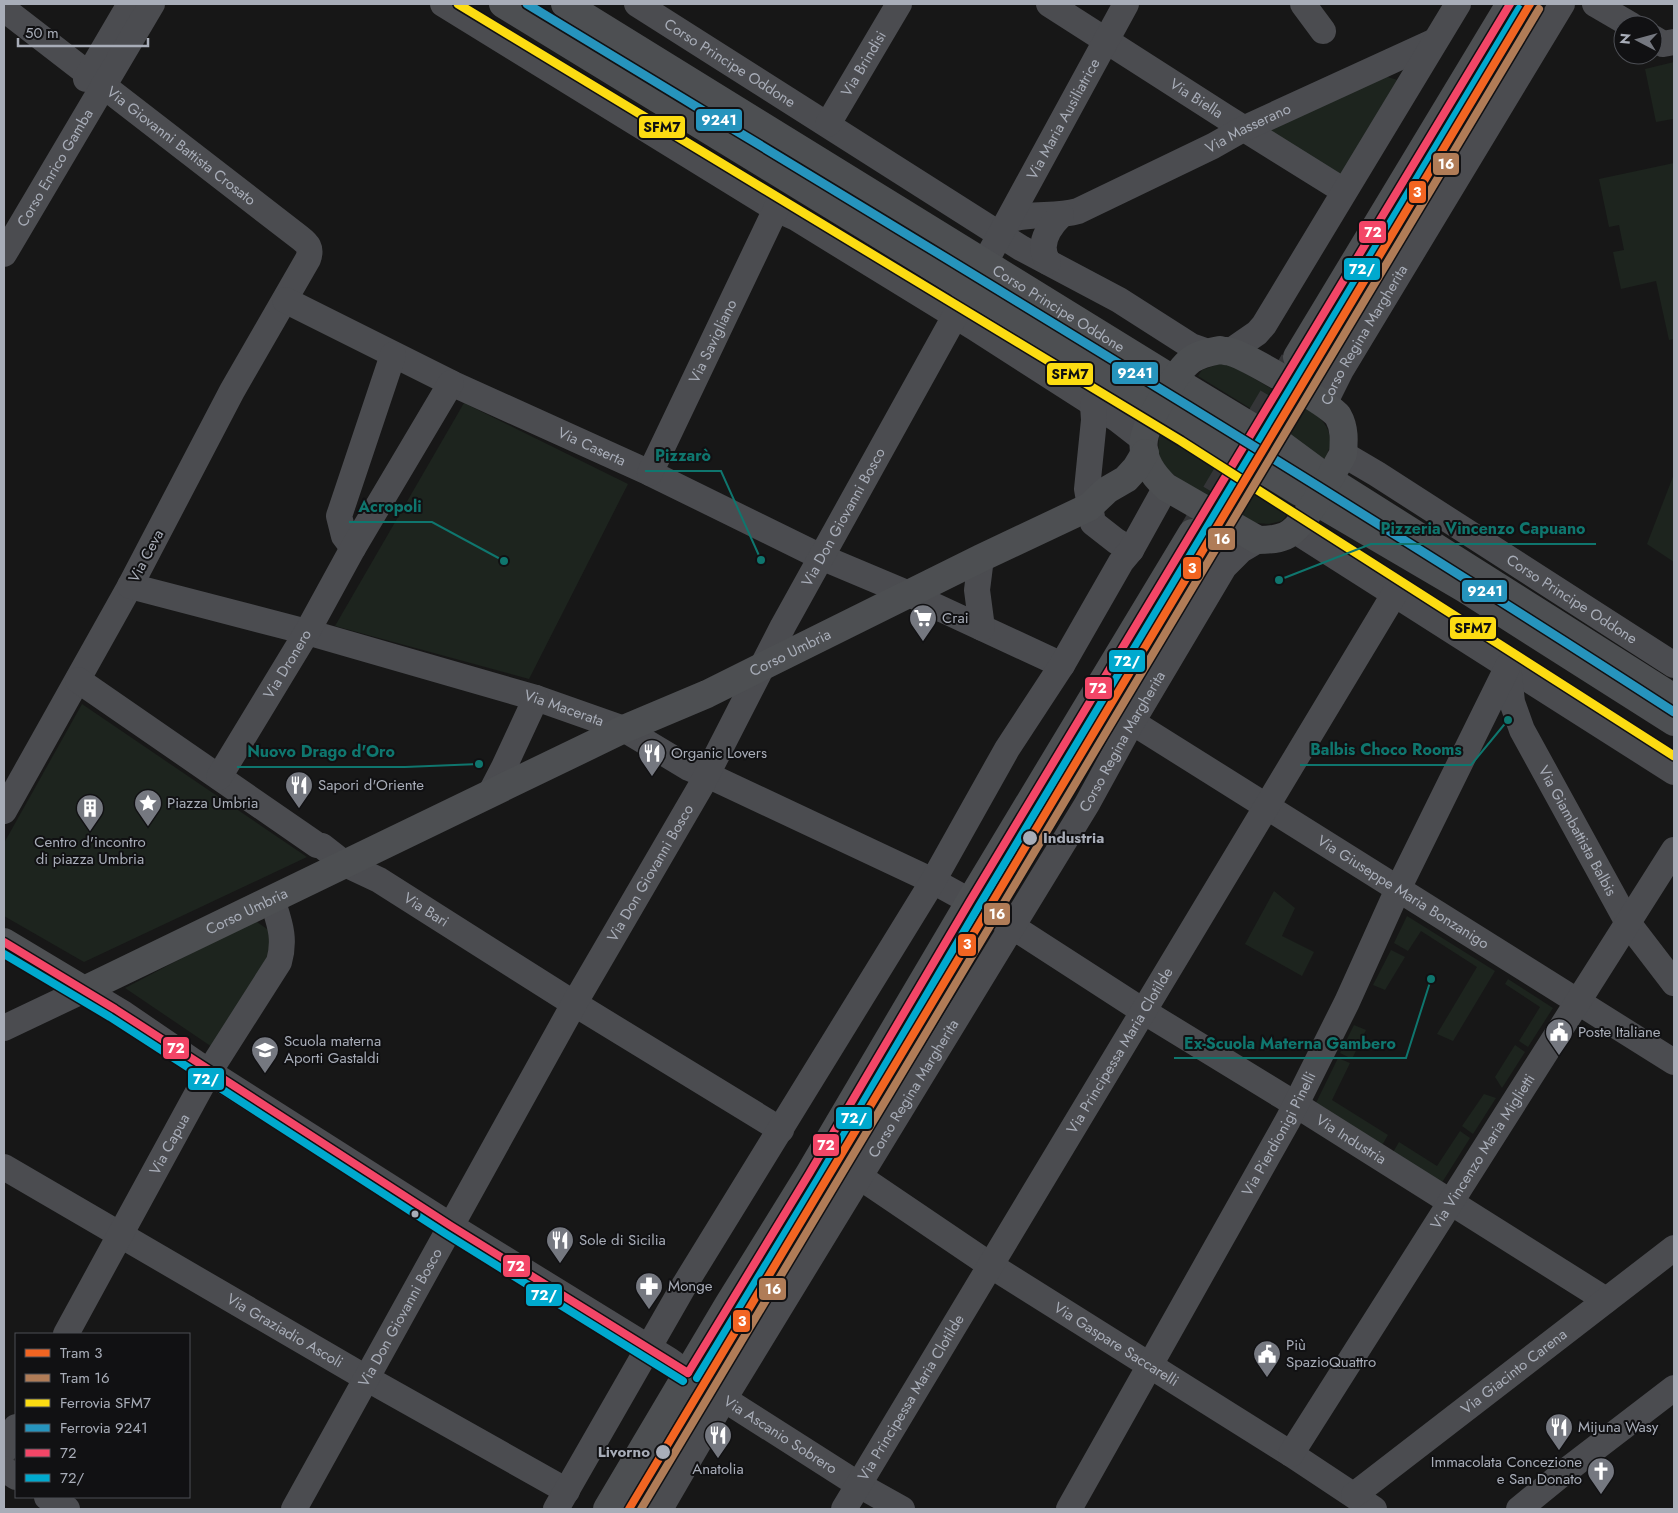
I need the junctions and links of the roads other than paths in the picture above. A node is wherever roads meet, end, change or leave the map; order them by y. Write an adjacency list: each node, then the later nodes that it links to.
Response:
1 (130, 4): 21 (street, Corso Enrico Gamba)
2 (152, 4): 21 (street, Corso Enrico Gamba)
3 (443, 4): 25 (street)
4 (503, 4): 32 (main road, Corso Principe Oddone)
5 (565, 4): 31 (main road, Corso Principe Oddone)
6 (637, 4): 16 (street, Corso Principe Oddone)
7 (899, 4): 22 (street, Via Brindisi)
8 (1049, 4): 19 (street, Via Biella)
9 (1126, 4): 19 (street, Via Maria Ausiliatrice)
10 (1303, 4): 18 (street)
11 (1458, 4): 20 (street)
12 (1510, 4): 37 (main road)
13 (1562, 4): 41 (street, Corso Regina Margherita)
14 (1595, 4): 17 (street)
15 (4, 9): 21 (street, Via Giovanni Battista Crosato)
16 (671, 12): 22 (street, Corso Principe Oddone)
17 (1614, 15)
18 (1323, 31)
19 (1106, 40): 23 (street, Via Biella); 28 (street, Via Maria Ausiliatrice)
20 (1436, 41): 23 (street, Via Masserano); 24 (street)
21 (96, 80): 27 (street, Corso Enrico Gamba); 29 (street, Corso Enrico Gamba); 33 (street, Via Giovanni Battista Crosato)
22 (828, 124): 28 (street, Corso Principe Oddone)
23 (1243, 128): 24 (street, Via Biella); 26 (street, Via Masserano)
24 (1344, 191): 35 (street)
25 (776, 208): 34 (street); 45 (street, Via Savigliano)
26 (1061, 215): 28 (street, Via Masserano); 30 (street)
27 (4, 219)
28 (1005, 227): 30 (street, Corso Principe Oddone); 31 (street, Via Don Giovanni Bosco)
29 (4, 254)
30 (1048, 262): 35 (street, Corso Principe Oddone)
31 (984, 263): 32 (street, Via Don Giovanni Bosco); 38 (main road, Corso Principe Oddone)
32 (970, 289): 34 (street, Via Don Giovanni Bosco); 42 (main road, Corso Principe Oddone)
33 (285, 300): 36 (street, Via Caserta); 56 (street, Via Ceva)
34 (955, 316): 40 (street); 54 (street, Via Don Giovanni Bosco)
35 (1219, 352): 38 (main road); 41 (main road, Corso Principe Oddone)
36 (393, 354): 39 (street, Via Caserta); 52 (street)
37 (1297, 357)
38 (1174, 380): 42 (main road); 47 (main road, Corso Principe Oddone)
39 (451, 383): 45 (street, Via Caserta); 52 (street, Via Dronero)
40 (1093, 405): 43 (street); 48 (street)
41 (1326, 405): 44 (main road, Corso Regina Margherita)
42 (1159, 406): 43 (main road); 47 (main road, Corso Principe Oddone)
43 (1144, 447): 46 (main road); 48 (main road, Corso Umbria)
44 (1343, 454): 47 (main road); 62 (street, Corso Principe Oddone)
45 (650, 473): 54 (street, Via Caserta)
46 (1165, 486): 48 (main road, Corso Umbria); 51 (main road); 53 (street)
47 (1322, 490): 49 (main road); 67 (main road, Corso Principe Oddone); 69 (main road, Corso Principe Oddone)
48 (1089, 507): 53 (street); 55 (main road, Corso Umbria)
49 (1294, 530): 51 (main road, Corso Regina Margherita); 57 (street)
50 (1192, 533): 82 (main road)
51 (1258, 540): 68 (street, Corso Regina Margherita)
52 (353, 548): 60 (street, Via Dronero)
53 (1131, 550): 61 (street)
54 (821, 557): 58 (street, Via Caserta); 63 (street, Via Don Giovanni Bosco)
55 (981, 558): 58 (main road, Corso Umbria); 59 (street)
56 (130, 586): 60 (street, Via Macerata); 65 (street, Via Ceva)
57 (1395, 593): 64 (street); 75 (street, Via Principessa Maria Clotilde)
58 (909, 594): 59 (street, Via Caserta); 63 (main road, Corso Umbria)
59 (982, 628): 61 (street, Via Caserta)
60 (307, 632): 66 (street, Via Macerata); 73 (street, Via Dronero)
61 (1062, 665): 79 (street)
62 (1674, 665)
63 (762, 666): 70 (main road, Corso Umbria); 72 (street, Via Don Giovanni Bosco)
64 (1508, 666): 71 (street); 80 (street, Via Pierdionigi Pinelli); 83 (street, Via Giambattista Balbis)
65 (78, 680): 73 (street, Via Bari); 76 (street, Via Ceva)
66 (536, 698): 70 (street, Via Macerata); 74 (street)
67 (1674, 698)
68 (1132, 722): 75 (street, Via Giuseppe Maria Bonzanigo); 84 (street, Corso Regina Margherita)
69 (1674, 722)
70 (624, 729): 72 (street, Via Macerata); 74 (main road, Corso Umbria)
71 (1674, 772)
72 (707, 776): 79 (street, Via Macerata); 89 (street, Via Don Giovanni Bosco)
73 (219, 777): 78 (street, Via Bari)
74 (490, 794): 78 (main road, Corso Umbria)
75 (1267, 807): 80 (street, Via Giuseppe Maria Bonzanigo); 90 (street, Via Principessa Maria Clotilde)
76 (4, 810)
77 (1674, 850): 83 (street, Via Vincenzo Maria Miglietti)
78 (345, 864): 81 (main road, Corso Umbria); 89 (street, Via Bari)
79 (933, 881): 82 (street, Via Macerata); 95 (street)
80 (1398, 889): 88 (street, Via Giuseppe Maria Bonzanigo); 94 (street, Via Pierdionigi Pinelli)
81 (272, 899): 87 (main road, Corso Umbria); 93 (street, Via Capua)
82 (970, 901): 84 (street, Via Industria); 107 (main road)
83 (1628, 923): 86 (street, Via Giambattista Balbis); 88 (street, Via Vincenzo Maria Miglietti)
84 (1011, 927): 90 (street, Via Industria); 97 (street, Corso Regina Margherita)
85 (4, 942): 87 (main road)
86 (1674, 983)
87 (84, 990): 91 (street, Corso Umbria); 93 (street, Via Ascanio Sobrero)
88 (1578, 1002): 92 (street, Via Giuseppe Maria Bonzanigo); 98 (street, Via Vincenzo Maria Miglietti)
89 (574, 1004): 95 (street, Via Bari); 99 (street, Via Don Giovanni Bosco)
90 (1143, 1011): 94 (street, Via Industria); 102 (street, Via Principessa Maria Clotilde)
91 (4, 1028)
92 (1674, 1062)
93 (209, 1072): 99 (street, Via Ascanio Sobrero); 100 (street, Via Capua)
94 (1296, 1105): 98 (street, Via Industria); 106 (street, Via Pierdionigi Pinelli)
95 (781, 1130): 105 (street)
96 (4, 1167): 100 (street, Via Graziadio Ascoli)
97 (860, 1177): 102 (street, Via Gaspare Saccarelli); 110 (street, Corso Regina Margherita)
98 (1449, 1202): 103 (street, Via Industria); 113 (street, Via Vincenzo Maria Miglietti)
99 (452, 1226): 105 (street, Via Ascanio Sobrero); 108 (street, Via Don Giovanni Bosco)
100 (119, 1234): 104 (street, Via Capua); 108 (street, Via Graziadio Ascoli)
101 (1674, 1248): 103 (street, Via Giacinto Carena)
102 (990, 1265): 106 (street, Via Gaspare Saccarelli); 116 (street, Via Principessa Maria Clotilde)
103 (1606, 1300): 119 (street, Via Giacinto Carena)
104 (67, 1333)
105 (647, 1347): 107 (street, Via Ascanio Sobrero); 118 (street)
106 (1150, 1366): 113 (street, Via Gaspare Saccarelli); 126 (street, Via Pierdionigi Pinelli)
107 (688, 1373): 110 (street, Via Ascanio Sobrero); 122 (main road)
108 (366, 1378): 118 (street, Via Graziadio Ascoli); 121 (street, Via Don Giovanni Bosco)
109 (1674, 1388): 127 (street)
110 (724, 1399): 116 (street, Via Ascanio Sobrero); 123 (street, Corso Regina Margherita)
111 (15, 1429): 112 (street)
112 (4, 1451)
113 (1291, 1454): 119 (street, Via Gaspare Saccarelli)
114 (4, 1469): 115 (street)
115 (15, 1476)
116 (859, 1485): 124 (street, Via Principessa Maria Clotilde); 125 (street, Via Ascanio Sobrero)
117 (49, 1498): 120 (street)
118 (561, 1500)
119 (1364, 1502)
120 (67, 1509)
121 (294, 1509)
122 (607, 1509)
123 (660, 1509)
124 (844, 1509)
125 (902, 1509)
126 (1069, 1509)
127 (1519, 1509)

